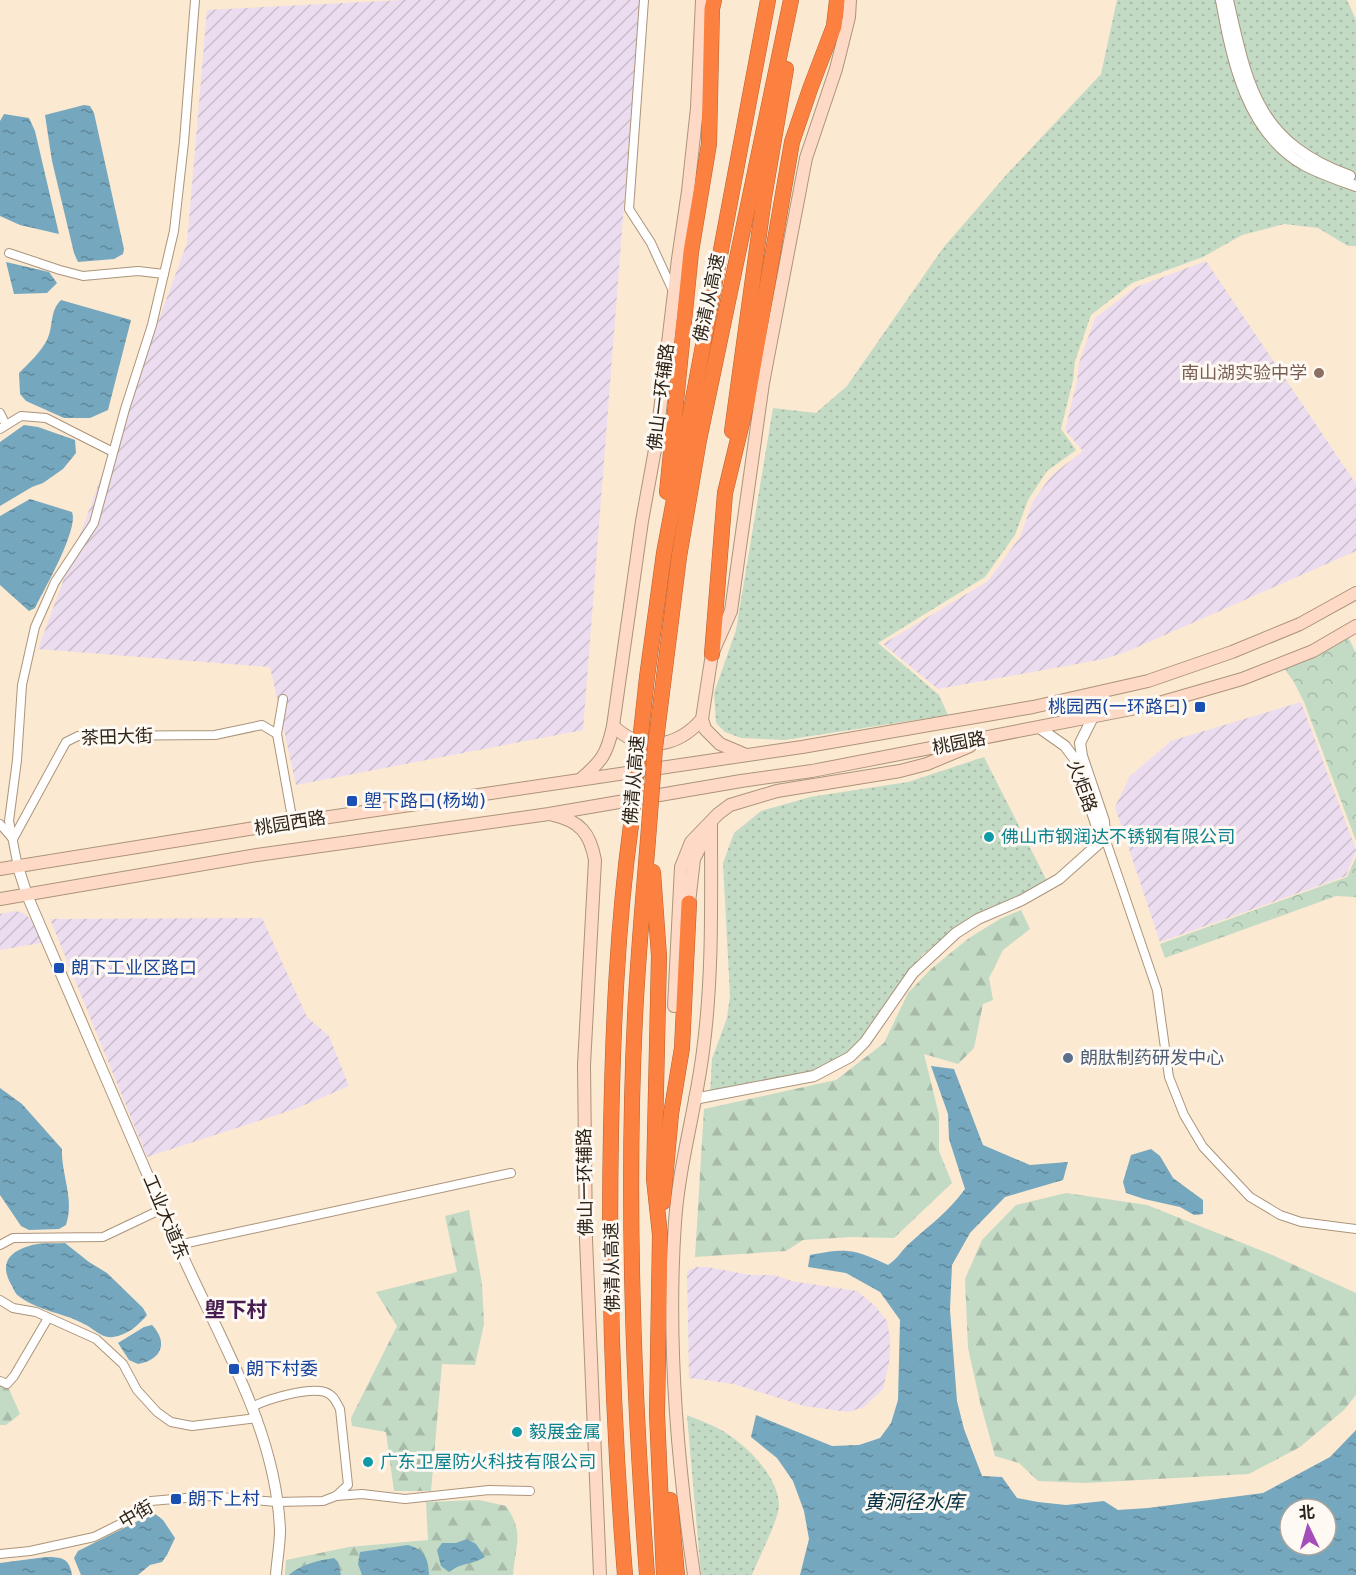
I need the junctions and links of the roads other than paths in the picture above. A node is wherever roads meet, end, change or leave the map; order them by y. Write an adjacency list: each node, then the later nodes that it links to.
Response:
1 (195, 0): 15 (street)
2 (644, 0): 16 (street)
3 (702, 0): 16 (main road, 佛山一环辅路)
4 (714, 0): 21 (highway)
5 (768, 0): 21 (highway, 佛清从高速)
6 (791, 0): 22 (highway, 佛清从高速)
7 (798, 0): 20 (highway)
8 (837, 0): 20 (highway)
9 (850, 0): 25 (main road)
10 (1221, 0): 13 (street)
11 (1228, 0): 12 (street)
12 (1356, 178)
13 (1356, 186)
14 (9, 253): 15 (street)
15 (164, 274): 19 (street)
16 (674, 295): 29 (main road, 佛山一环辅路)
17 (0, 413): 18 (street)
18 (3, 427): 19 (street)
19 (113, 452): 41 (street)
20 (725, 493): 25 (highway)
21 (666, 537): 22 (highway, 佛清从高速)
22 (672, 555): 39 (highway, 佛清从高速, bridge); 69 (highway, 佛清从高速, bridge)
23 (1356, 593): 33 (main road, 桃园路)
24 (1356, 626): 27 (main road, 桃园路)
25 (712, 654): 28 (main road)
26 (283, 699): 31 (street)
27 (1093, 717): 30 (main road, 桃园路); 40 (street, 火炬路)
28 (702, 719): 29 (main road); 33 (main road)
29 (613, 726): 34 (main road, 佛山一环辅路)
30 (1038, 727): 32 (main road, 桃园路); 40 (street, 火炬路)
31 (277, 734): 36 (street); 41 (street, 茶田大街)
32 (990, 736): 35 (main road, 桃园路); 38 (main road)
33 (748, 755): 34 (main road, 桃园路)
34 (580, 780): 36 (main road, 桃园西路)
35 (549, 814): 44 (main road, 桃园西路); 68 (main road, 佛山一环辅路)
36 (292, 823): 42 (main road, 桃园西路)
37 (0, 824): 41 (street)
38 (711, 824): 46 (main road); 47 (main road); 48 (main road)
39 (649, 827): 53 (highway); 70 (highway, 佛清从高速)
40 (1105, 838): 48 (street); 52 (street)
41 (13, 839): 42 (street)
42 (18, 867): 43 (main road, 桃园西路); 44 (street, 工业大道东)
43 (0, 869)
44 (27, 895): 45 (main road, 桃园西路); 51 (street, 工业大道东)
45 (0, 898)
46 (689, 903): 49 (highway)
47 (674, 1006): 49 (highway)
48 (694, 1099): 72 (main road)
49 (671, 1114): 53 (highway)
50 (511, 1173): 55 (street)
51 (162, 1209): 54 (street); 55 (street, 工业大道东)
52 (1356, 1229)
53 (660, 1235): 58 (highway)
54 (0, 1245)
55 (177, 1245): 60 (street, 工业大道东)
56 (0, 1300): 57 (street)
57 (48, 1318): 59 (street); 61 (street)
58 (658, 1373): 66 (highway); 71 (highway)
59 (0, 1381)
60 (252, 1407): 61 (street, 工业大道东); 63 (street)
61 (257, 1418): 64 (street, 工业大道东)
62 (530, 1491): 63 (street, 中街)
63 (336, 1496): 64 (street, 中街)
64 (276, 1502): 65 (street, 中街); 67 (street, 工业大道东)
65 (0, 1554)
66 (677, 1571)
67 (276, 1575)
68 (600, 1575)
69 (625, 1575)
70 (646, 1575)
71 (664, 1575)
72 (694, 1575)

